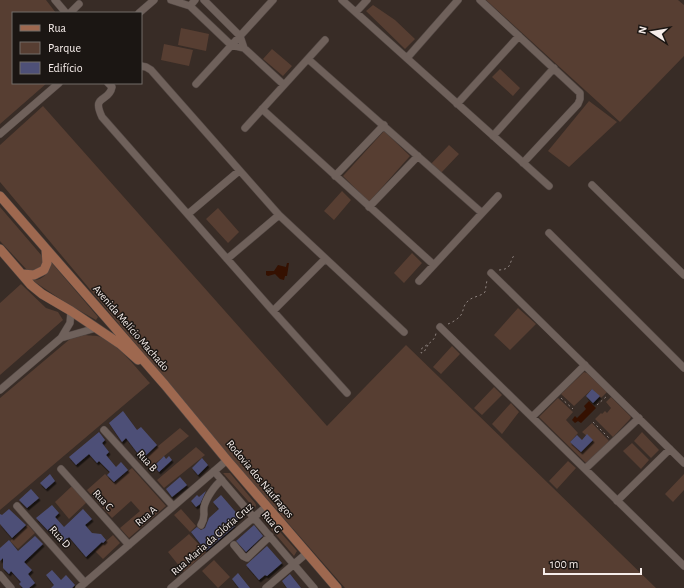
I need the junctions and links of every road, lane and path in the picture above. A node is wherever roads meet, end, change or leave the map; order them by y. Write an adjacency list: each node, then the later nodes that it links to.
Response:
1 (56, 0): 13 (street)
2 (171, 0): 12 (street)
3 (195, 0): 12 (street)
4 (204, 0): 16 (street)
5 (273, 0): 16 (street)
6 (342, 0): 15 (street)
7 (367, 0): 15 (street)
8 (458, 0): 21 (street)
9 (480, 0): 17 (street)
10 (151, 1): 14 (street)
11 (80, 4): 13 (street)
12 (190, 6): 19 (street)
13 (70, 12)
14 (140, 12)
15 (356, 12): 21 (street)
16 (240, 36): 19 (street); 20 (street)
17 (519, 36): 24 (street); 29 (street)
18 (325, 40): 22 (street)
19 (231, 45): 20 (street); 27 (street)
20 (244, 48): 28 (street)
21 (407, 58): 29 (street)
22 (308, 59): 28 (street); 31 (street)
23 (142, 66): 37 (street)
24 (554, 68): 34 (street); 36 (street)
25 (58, 84): 33 (street)
26 (109, 84): 45 (street)
27 (196, 84)
28 (284, 85): 30 (street)
29 (457, 104): 34 (street)
30 (262, 109): 32 (street); 38 (street)
31 (384, 126): 35 (street); 38 (street)
32 (245, 128)
33 (0, 134)
34 (493, 136): 36 (street)
35 (418, 156): 43 (street); 44 (street)
36 (523, 164): 40 (street)
37 (239, 171): 45 (street); 46 (street)
38 (335, 176): 43 (street)
39 (592, 185): 56 (street)
40 (548, 186)
41 (0, 196): 49 (main road, Avenida Melício Machado)
42 (498, 196): 44 (street)
43 (369, 207): 53 (street)
44 (482, 213): 53 (street)
45 (188, 214): 51 (street)
46 (278, 215): 51 (street); 52 (street)
47 (549, 233): 67 (street)
48 (0, 249): 55 (main road, Avenida Melício Machado)
49 (46, 249): 55 (main road); 60 (main road, Avenida Melício Machado)
50 (515, 254): 54 (path)
51 (227, 259): 59 (street)
52 (326, 259): 59 (street); 63 (street)
53 (434, 265): 57 (street)
54 (491, 273): 61 (path); 66 (street)
55 (22, 274): 58 (main road, Avenida Melício Machado)
56 (684, 275)
57 (419, 281)
58 (72, 311): 62 (main road, Avenida Melício Machado); 64 (street)
59 (273, 311): 71 (street)
60 (104, 314): 62 (main road); 68 (main road, Avenida Melício Machado)
61 (440, 326): 65 (path); 75 (street)
62 (96, 328): 64 (street); 68 (main road, Avenida Melício Machado)
63 (404, 332)
64 (61, 338): 69 (street)
65 (428, 345)
66 (585, 365): 70 (street); 72 (street)
67 (684, 368)
68 (165, 385): 81 (main road, Rodovia dos Náufragos)
69 (0, 390)
70 (612, 391): 73 (path); 76 (street)
71 (347, 393)
72 (556, 393): 74 (path); 75 (street)
73 (597, 405)
74 (573, 409)
75 (532, 417): 84 (street)
76 (638, 418): 79 (street); 80 (street)
77 (593, 422): 79 (path)
78 (104, 430): 89 (street, Rua B)
79 (614, 442): 84 (street)
80 (670, 449): 82 (street); 87 (street)
81 (227, 460): 85 (street, Rua A); 90 (main road, Rodovia dos Náufragos)
82 (684, 463)
83 (61, 469): 94 (street, Rua C)
84 (585, 469): 87 (street)
85 (214, 471): 86 (street, Rua G); 89 (street, Rua A)
86 (222, 480): 91 (street, Rua G); 92 (street)
87 (617, 501): 98 (street)
88 (18, 506): 100 (street, Rua D)
89 (173, 506): 94 (street, Rua A)
90 (267, 506): 91 (street, Rua Maria da Glória Cruz); 96 (main road, Rodovia dos Náufragos)
91 (254, 518): 93 (street, Rua G); 104 (street, Rua Maria da Glória Cruz)
92 (201, 525)
93 (270, 536): 95 (street); 97 (street, Rua G)
94 (129, 545): 100 (street, Rua A)
95 (234, 545)
96 (307, 553): 97 (street); 101 (main road, Rodovia dos Náufragos)
97 (294, 564): 105 (street); 106 (street, Rua G)
98 (684, 566)
99 (0, 575): 102 (street)
100 (85, 582): 103 (street, Rua A)
101 (335, 587)
102 (11, 588)
103 (79, 588)
104 (172, 588)
105 (266, 588)
106 (314, 588)

